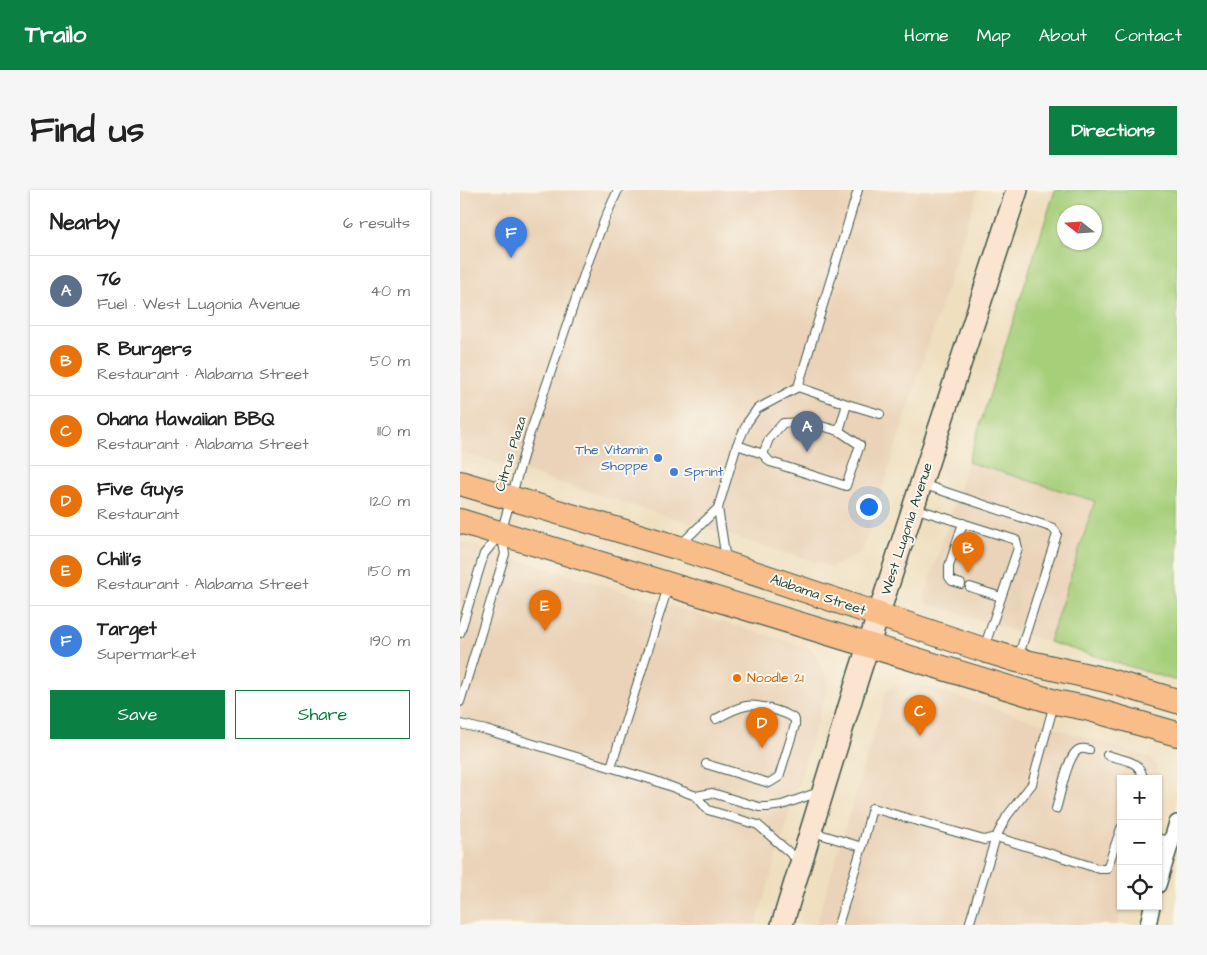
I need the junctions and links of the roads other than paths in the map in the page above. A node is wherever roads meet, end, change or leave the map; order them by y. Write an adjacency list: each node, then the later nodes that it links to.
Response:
1 (618, 190): 12 (lane, Citrus Plaza)
2 (858, 190): 4 (lane)
3 (1017, 190): 11 (main road, West Lugonia Avenue)
4 (798, 387): 5 (lane); 8 (lane)
5 (847, 404): 6 (lane); 7 (lane)
6 (880, 414)
7 (839, 431): 9 (lane); 9 (lane)
8 (737, 445): 9 (lane); 13 (lane)
9 (764, 454)
10 (460, 483): 12 (main road, Alabama Street)
11 (922, 484): 14 (main road, West Lugonia Avenue); 28 (lane)
12 (511, 498): 17 (lane, Citrus Plaza); 18 (main road, Alabama Street)
13 (718, 508): 18 (lane); 19 (lane)
14 (914, 508): 16 (lane); 24 (main road, West Lugonia Avenue)
15 (460, 522): 17 (main road)
16 (963, 523): 20 (lane); 23 (lane)
17 (501, 533): 21 (main road); 25 (lane, Citrus Plaza); 30 (lane, Citrus Plaza)
18 (676, 548): 19 (main road, Alabama Street)
19 (726, 564): 24 (main road, Alabama Street)
20 (961, 584)
21 (668, 585): 26 (main road); 38 (lane)
22 (970, 587): 23 (lane)
23 (1001, 597): 27 (lane)
24 (879, 616): 26 (main road, West Lugonia Avenue); 27 (main road, Alabama Street)
25 (460, 633)
26 (868, 646): 31 (main road); 40 (main road, West Lugonia Avenue)
27 (984, 650): 28 (main road, Alabama Street)
28 (1017, 660): 29 (main road, Alabama Street)
29 (1177, 701)
30 (460, 702)
31 (1055, 702): 34 (main road); 45 (lane)
32 (716, 719): 37 (lane)
33 (460, 724): 38 (lane)
34 (1177, 734)
35 (1089, 750): 42 (lane)
36 (1107, 755): 39 (lane)
37 (706, 764)
38 (610, 768): 41 (lane)
39 (1143, 775)
40 (823, 790): 41 (lane); 44 (main road, West Lugonia Avenue)
41 (696, 796): 49 (lane)
42 (1056, 809)
43 (1177, 823): 47 (street)
44 (811, 832): 48 (lane); 49 (main road, West Lugonia Avenue)
45 (996, 837): 46 (lane); 48 (lane); 54 (lane)
46 (1117, 839)
47 (1169, 841): 50 (street)
48 (862, 847): 53 (lane)
49 (801, 862): 52 (main road, West Lugonia Avenue)
50 (1162, 869)
51 (1151, 910): 55 (street)
52 (782, 925)
53 (838, 925)
54 (968, 925)
55 (1148, 925)

